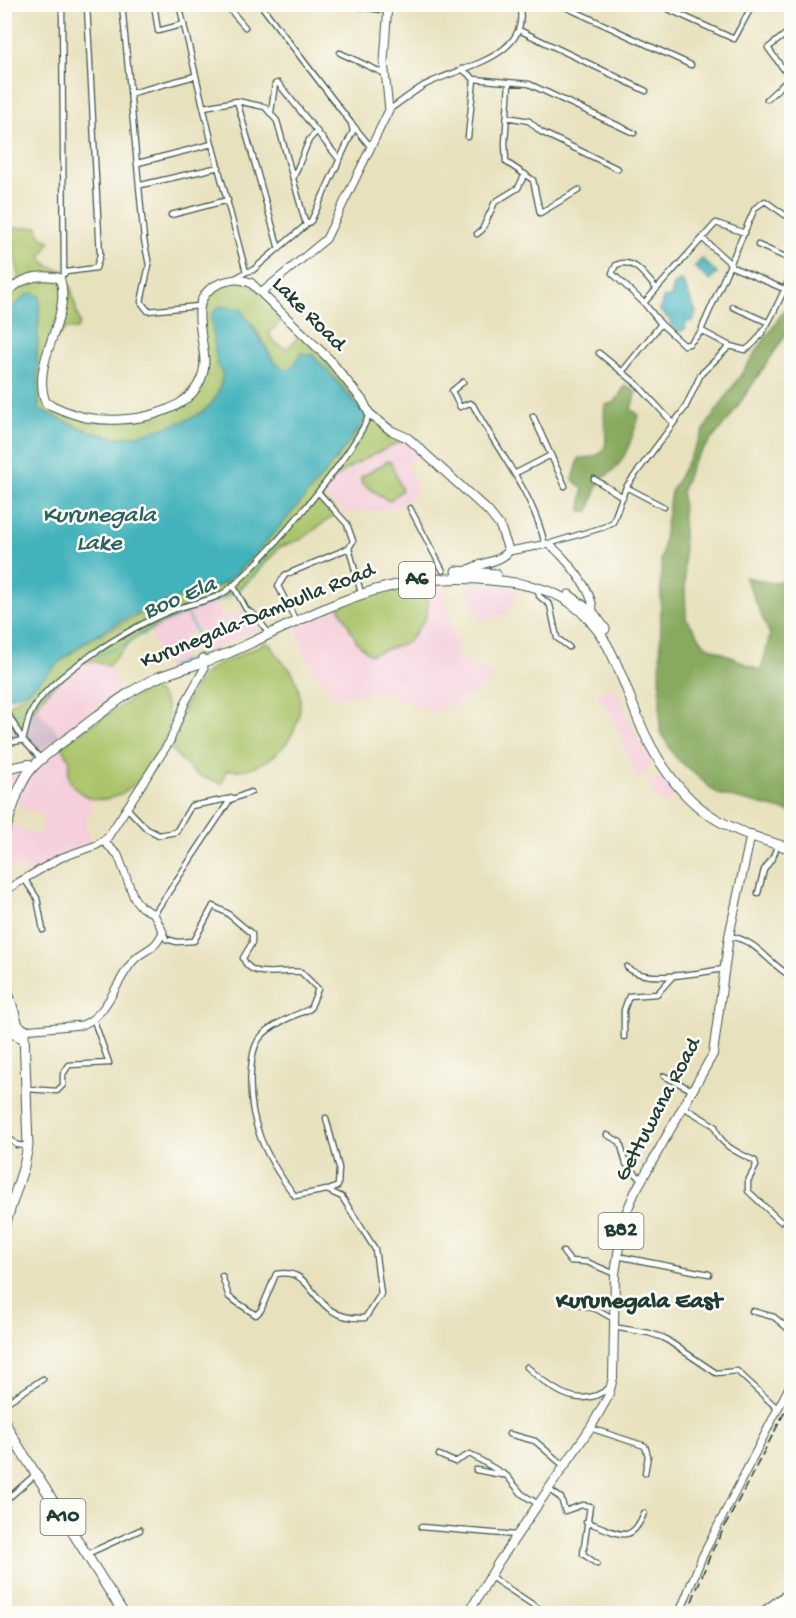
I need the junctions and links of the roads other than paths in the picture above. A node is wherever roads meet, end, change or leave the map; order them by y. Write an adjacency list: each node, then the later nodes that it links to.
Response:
1 (62, 4): 61 (street)
2 (122, 4): 27 (street)
3 (154, 4): 14 (street)
4 (180, 4): 14 (street)
5 (225, 4): 15 (street)
6 (260, 4): 34 (street)
7 (519, 4): 17 (street)
8 (559, 4): 19 (street)
9 (657, 4): 10 (street)
10 (753, 4)
11 (87, 6): 61 (street)
12 (354, 6): 13 (street)
13 (388, 8): 21 (street)
14 (184, 24): 22 (street)
15 (246, 27)
16 (792, 29): 23 (street)
17 (519, 30): 20 (street); 26 (street)
18 (340, 53): 21 (street)
19 (691, 65)
20 (462, 69): 24 (street); 31 (street)
21 (385, 74): 31 (street)
22 (195, 76): 27 (street); 30 (street)
23 (791, 77): 28 (street)
24 (474, 79): 25 (street); 37 (street)
25 (509, 83): 33 (street); 36 (street)
26 (646, 91)
27 (132, 93): 41 (street)
28 (767, 99)
29 (237, 101): 30 (street); 32 (street); 56 (street)
30 (204, 107): 38 (street)
31 (389, 110): 39 (street)
32 (271, 112): 35 (street); 45 (street)
33 (507, 117): 43 (street); 44 (street)
34 (349, 120): 39 (street); 40 (street)
35 (317, 131): 40 (street); 45 (street)
36 (634, 134)
37 (468, 137)
38 (212, 144): 41 (street); 42 (street)
39 (370, 146): 65 (street)
40 (339, 159): 51 (street)
41 (138, 163): 46 (street)
42 (219, 167): 46 (street); 48 (street)
43 (618, 169)
44 (525, 174): 47 (street); 53 (street)
45 (293, 179): 51 (street)
46 (141, 185): 68 (street)
47 (579, 190)
48 (228, 200): 49 (street); 59 (street)
49 (171, 215)
50 (792, 216): 52 (street)
51 (306, 225): 56 (street)
52 (746, 233): 54 (street); 58 (street)
53 (477, 234)
54 (703, 239): 58 (street); 63 (street)
55 (758, 245): 57 (street)
56 (279, 249): 59 (street)
57 (792, 260)
58 (731, 265): 64 (street); 72 (street)
59 (246, 272): 62 (street)
60 (792, 274): 64 (street)
61 (63, 275): 66 (main road); 68 (main road)
62 (236, 278): 65 (main road, Lake Road); 68 (main road, Lake Road)
63 (656, 288): 67 (street); 67 (street)
64 (784, 289): 70 (street)
65 (262, 292): 77 (main road, Lake Road)
66 (4, 296)
67 (644, 303): 71 (street)
68 (199, 306)
69 (733, 307): 70 (street)
70 (767, 322): 73 (street)
71 (661, 324): 72 (street); 75 (street)
72 (702, 331): 73 (street)
73 (730, 346): 79 (street)
74 (599, 352): 75 (street)
75 (622, 372): 79 (street)
76 (463, 382): 81 (street)
77 (369, 412): 85 (street); 91 (main road, Lake Road)
78 (533, 416): 80 (street)
79 (672, 422): 84 (street)
80 (551, 455): 81 (street); 83 (street)
81 (516, 473): 89 (street)
82 (594, 479): 86 (street)
83 (565, 486)
84 (626, 487): 86 (street); 87 (street)
85 (318, 492): 90 (street); 94 (street)
86 (623, 497): 89 (street)
87 (664, 507)
88 (410, 508): 92 (street)
89 (547, 544): 91 (street); 97 (street)
90 (349, 548): 96 (street); 98 (street)
91 (509, 551): 93 (main road)
92 (443, 571): 93 (highway, Kurunegala-Dambulla Road / A6); 96 (highway, Kurunegala-Dambulla Road / A6)
93 (467, 574): 95 (highway, Kurunegala-Dambulla Road / A6); 96 (highway, Kurunegala-Dambulla Road / A6); 97 (highway, Kurunegala-Dambulla Road / A6)
94 (236, 589): 99 (street); 104 (street)
95 (538, 589): 97 (highway, Kurunegala-Dambulla Road / A6); 100 (street)
96 (359, 591): 98 (highway, Kurunegala-Dambulla Road / A6)
97 (592, 617): 112 (highway, Kurunegala-Dambulla Road / A6)
98 (295, 620): 99 (highway, Kurunegala-Dambulla Road / A6)
99 (268, 632): 101 (highway, Kurunegala-Dambulla Road / A6)
100 (569, 647)
101 (204, 661): 105 (highway, Kurunegala-Dambulla Road / A6); 110 (street)
102 (4, 707): 104 (street)
103 (4, 739): 104 (street)
104 (23, 740): 105 (street)
105 (40, 758): 106 (highway, Kurunegala-Dambulla Road / A6); 113 (highway, Kurunegala-Dambulla Road / A6)
106 (30, 764): 107 (main road); 111 (highway, Kurunegala-Dambulla Road / A6)
107 (4, 769)
108 (251, 792): 109 (street)
109 (233, 798): 110 (street); 121 (street)
110 (126, 807): 114 (street)
111 (4, 823)
112 (751, 832): 115 (highway, Kurunegala-Dambulla Road / A6); 116 (highway, Kurunegala-Dambulla Road / A6); 125 (main road, Gettuwana Road / B82)
113 (4, 833)
114 (103, 842): 117 (street); 121 (street)
115 (778, 844): 116 (highway, Kurunegala-Dambulla Road / A6); 119 (street)
116 (792, 847)
117 (25, 880): 118 (street); 123 (street)
118 (4, 891)
119 (758, 894)
120 (792, 910): 122 (street)
121 (154, 914): 124 (street)
122 (792, 922)
123 (43, 930)
124 (163, 932): 131 (street); 145 (street)
125 (729, 936): 127 (main road, Gettuwana Road / B82); 130 (street)
126 (627, 967): 128 (street)
127 (724, 969): 128 (street); 138 (main road, Gettuwana Road / B82)
128 (674, 975): 135 (street)
129 (4, 977): 134 (main road)
130 (792, 977)
131 (93, 1018): 134 (street); 137 (street)
132 (4, 1019): 134 (highway)
133 (4, 1024): 134 (highway)
134 (16, 1033): 137 (highway)
135 (624, 1037)
136 (664, 1076): 138 (street)
137 (27, 1089): 143 (highway)
138 (694, 1091): 139 (main road, Gettuwana Road / B82)
139 (685, 1107): 144 (main road, Gettuwana Road / B82); 146 (street)
140 (326, 1118): 145 (street)
141 (4, 1134): 143 (street)
142 (607, 1135): 144 (street)
143 (28, 1146): 147 (highway)
144 (642, 1180): 149 (main road, Gettuwana Road / B82)
145 (328, 1191): 152 (street)
146 (780, 1221)
147 (4, 1228)
148 (563, 1252): 150 (street)
149 (617, 1256): 150 (main road, Gettuwana Road / B82); 151 (street)
150 (615, 1274): 155 (main road, Gettuwana Road / B82)
151 (709, 1275)
152 (222, 1276)
153 (569, 1302): 155 (street)
154 (752, 1311): 156 (street)
155 (613, 1323): 160 (main road, Gettuwana Road / B82); 162 (street)
156 (792, 1332)
157 (526, 1367): 160 (street)
158 (44, 1379): 161 (street)
159 (792, 1381): 162 (street)
160 (612, 1386): 164 (main road, Gettuwana Road / B82)
161 (4, 1404)
162 (778, 1409): 188 (street)
163 (4, 1420): 169 (highway, A10)
164 (590, 1428): 167 (main road, Gettuwana Road / B82); 170 (street)
165 (509, 1434): 167 (street)
166 (439, 1455): 171 (street)
167 (564, 1466): 172 (main road, Gettuwana Road / B82)
168 (476, 1470): 171 (street)
169 (36, 1473): 173 (street); 180 (highway, A10)
170 (645, 1473)
171 (504, 1475): 174 (street)
172 (548, 1489): 174 (main road, Gettuwana Road / B82); 176 (street)
173 (4, 1502)
174 (538, 1504): 179 (main road, Gettuwana Road / B82)
175 (644, 1513): 176 (street)
176 (586, 1522): 181 (street)
177 (421, 1527): 179 (street)
178 (140, 1530): 180 (street)
179 (518, 1535): 182 (main road, Gettuwana Road / B82)
180 (87, 1554): 185 (highway, A10)
181 (597, 1564)
182 (490, 1576): 186 (main road, Gettuwana Road / B82); 187 (street)
183 (792, 1591): 189 (highway)
184 (792, 1601): 190 (highway)
185 (124, 1614)
186 (468, 1614)
187 (547, 1614)
188 (679, 1614)
189 (761, 1614)
190 (775, 1614)

